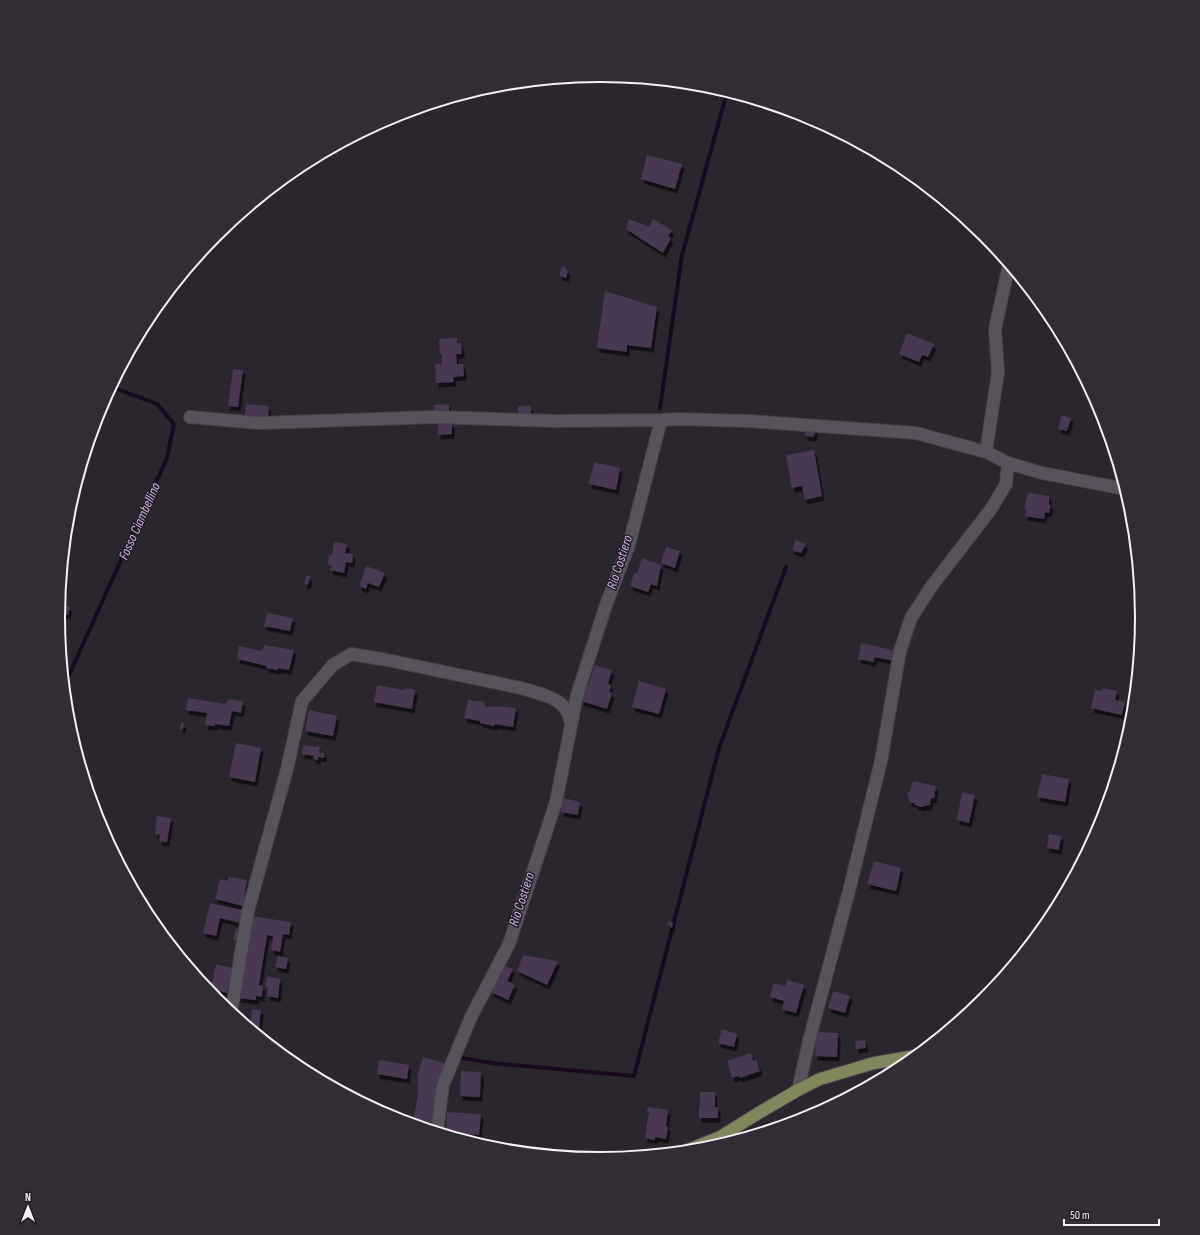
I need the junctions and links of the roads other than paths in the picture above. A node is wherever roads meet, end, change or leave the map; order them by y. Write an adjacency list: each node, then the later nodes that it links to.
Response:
1 (1008, 272): 4 (street)
2 (190, 417): 3 (street)
3 (661, 420): 4 (street); 7 (street)
4 (986, 452): 5 (street)
5 (1008, 463): 6 (street); 10 (street)
6 (1119, 488)
7 (571, 725): 8 (street); 11 (street)
8 (232, 1006)
9 (903, 1058): 10 (main road)
10 (798, 1090): 12 (main road)
11 (437, 1127)
12 (712, 1140)

